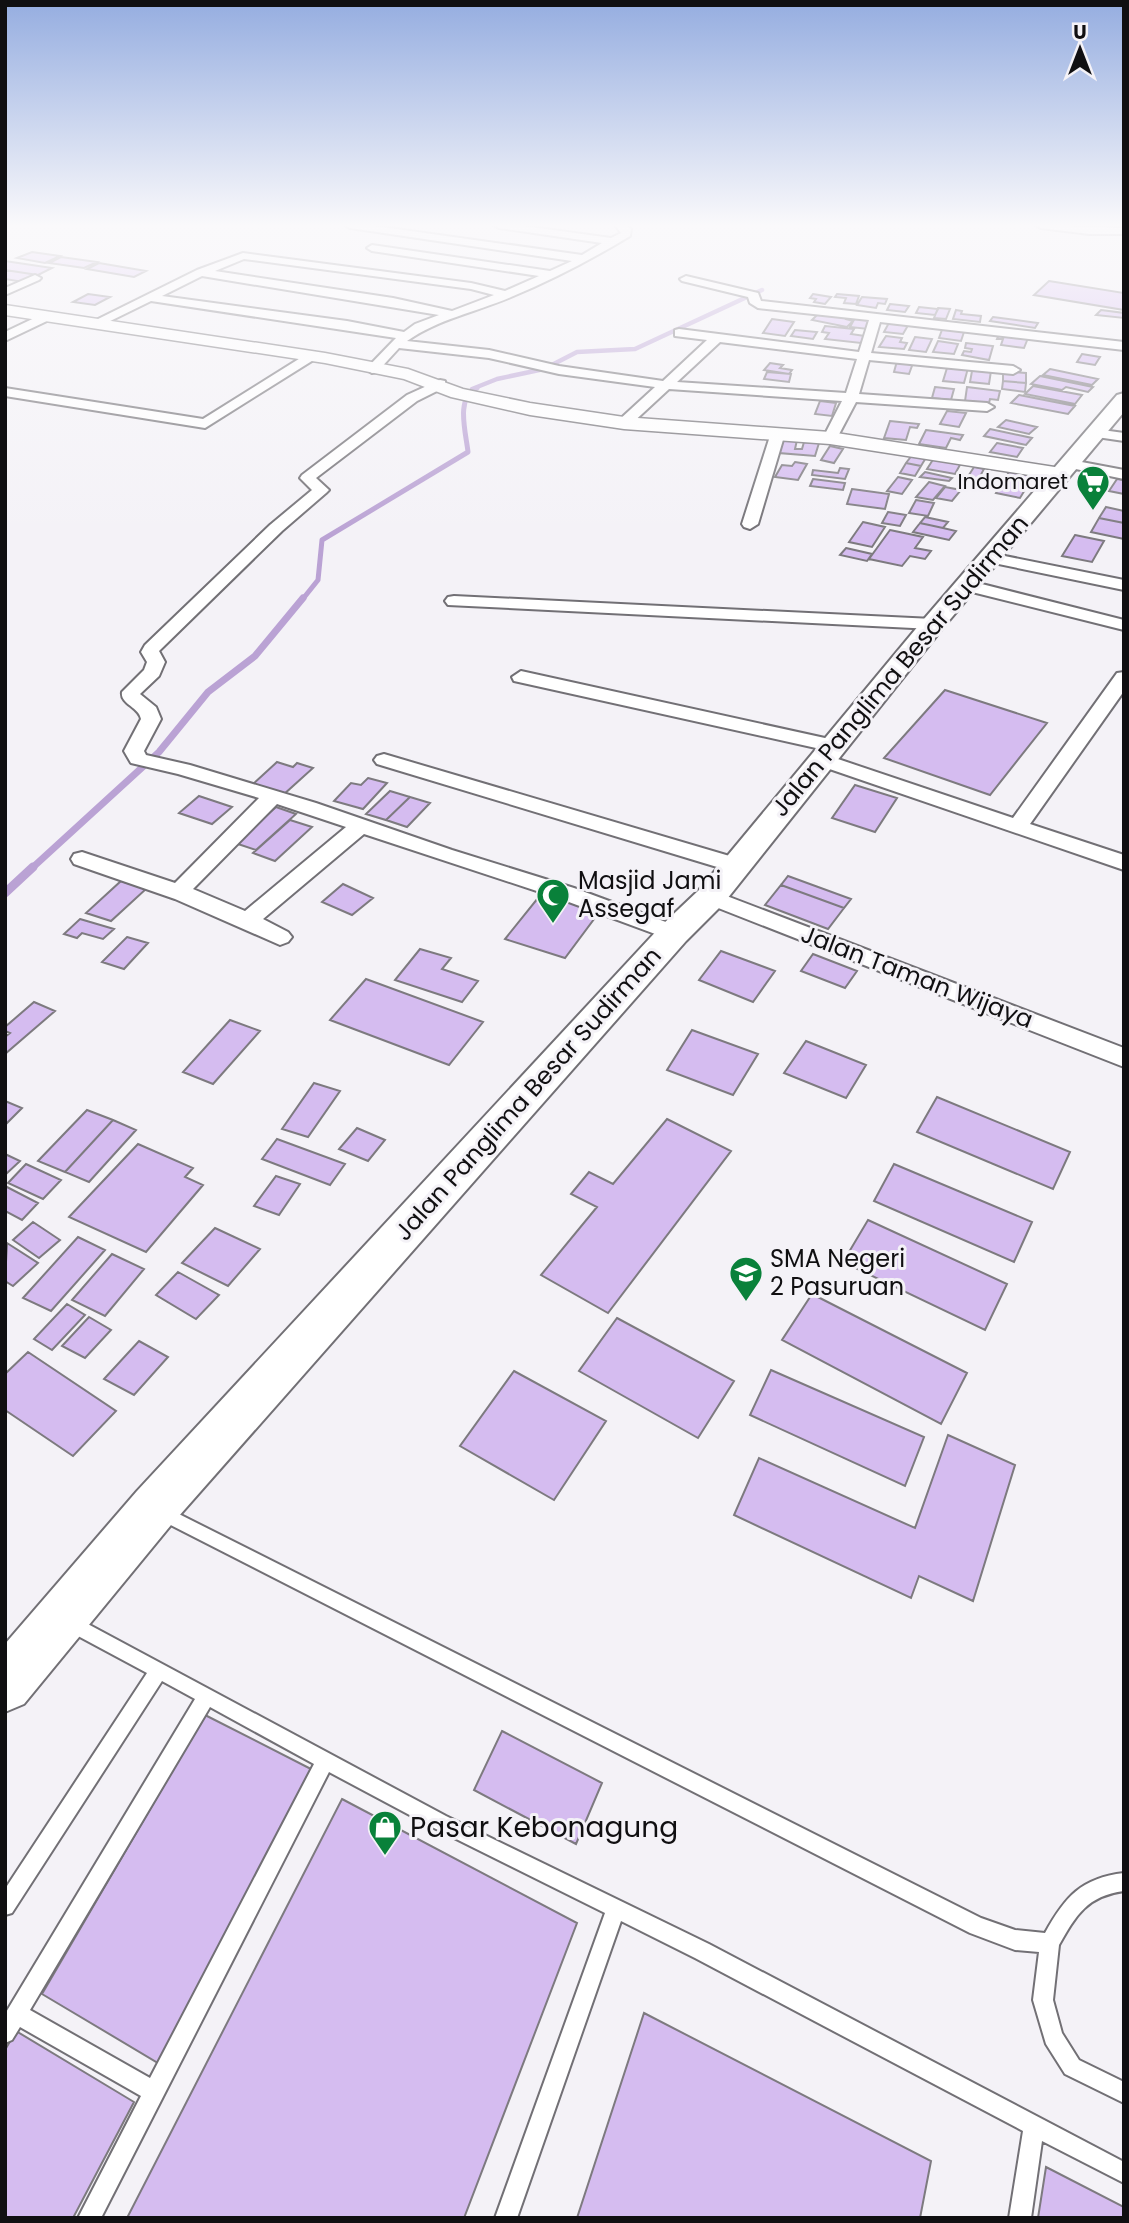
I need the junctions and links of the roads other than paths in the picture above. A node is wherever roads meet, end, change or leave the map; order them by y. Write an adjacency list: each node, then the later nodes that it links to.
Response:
1 (22, 329): 8 (street)
2 (126, 329): 12 (main road)
3 (360, 329): 10 (street)
4 (422, 329): 10 (street)
5 (872, 329): 13 (street)
6 (981, 329): 11 (street)
7 (679, 333): 9 (street)
8 (5, 337)
9 (716, 339): 13 (street); 17 (street)
10 (400, 340): 14 (street); 17 (street)
11 (1124, 346)
12 (310, 356): 14 (main road); 18 (street)
13 (863, 356): 15 (street); 19 (street)
14 (372, 369): 16 (main road)
15 (1013, 370)
16 (440, 384): 22 (main road); 39 (street)
17 (666, 384): 19 (street); 22 (street)
18 (5, 392)
19 (851, 396): 21 (street); 25 (street)
20 (1124, 399): 24 (main road, Jalan Panglima Besar Sudirman)
21 (987, 407)
22 (624, 423): 23 (main road)
23 (778, 433): 25 (main road); 28 (street)
24 (1109, 435): 26 (main road, Jalan Panglima Besar Sudirman)
25 (830, 438): 26 (main road)
26 (1066, 469): 27 (street); 29 (main road, Jalan Panglima Besar Sudirman)
27 (1124, 475)
28 (750, 524)
29 (990, 558): 30 (street); 31 (main road, Jalan Panglima Besar Sudirman)
30 (1124, 585)
31 (966, 586): 33 (main road, Jalan Panglima Besar Sudirman); 34 (street)
32 (454, 601): 33 (street)
33 (933, 624): 37 (main road, Jalan Panglima Besar Sudirman)
34 (1124, 625)
35 (521, 677): 37 (street)
36 (1124, 677): 40 (street)
37 (828, 753): 40 (street); 44 (main road, Jalan Panglima Besar Sudirman)
38 (384, 760): 44 (street)
39 (273, 796): 41 (street); 45 (street)
40 (1019, 825): 43 (street)
41 (360, 826): 47 (street); 48 (street)
42 (82, 859): 45 (street)
43 (1124, 863)
44 (735, 865): 46 (main road, Jalan Panglima Besar Sudirman)
45 (179, 891): 47 (street)
46 (711, 897): 48 (main road, Jalan Panglima Besar Sudirman); 50 (street, Jalan Taman Wijaya)
47 (248, 920): 49 (street)
48 (674, 933): 51 (main road, Jalan Panglima Besar Sudirman)
49 (280, 937)
50 (1124, 1058)
51 (154, 1508): 52 (main road, Jalan Panglima Besar Sudirman); 60 (lane)
52 (61, 1618): 53 (lane); 54 (main road, Jalan Panglima Besar Sudirman)
53 (159, 1671): 55 (lane); 58 (lane)
54 (5, 1685)
55 (206, 1697): 56 (lane); 61 (lane)
56 (326, 1760): 59 (lane); 63 (lane)
57 (1124, 1882): 60 (lane)
58 (5, 1906)
59 (616, 1909): 65 (lane); 68 (lane)
60 (1050, 1944): 64 (lane)
61 (17, 2014): 62 (lane); 63 (lane)
62 (5, 2033)
63 (153, 2091): 67 (lane)
64 (1124, 2093)
65 (1034, 2127): 66 (lane); 69 (lane)
66 (1124, 2173)
67 (89, 2218)
68 (506, 2218)
69 (1020, 2218)

